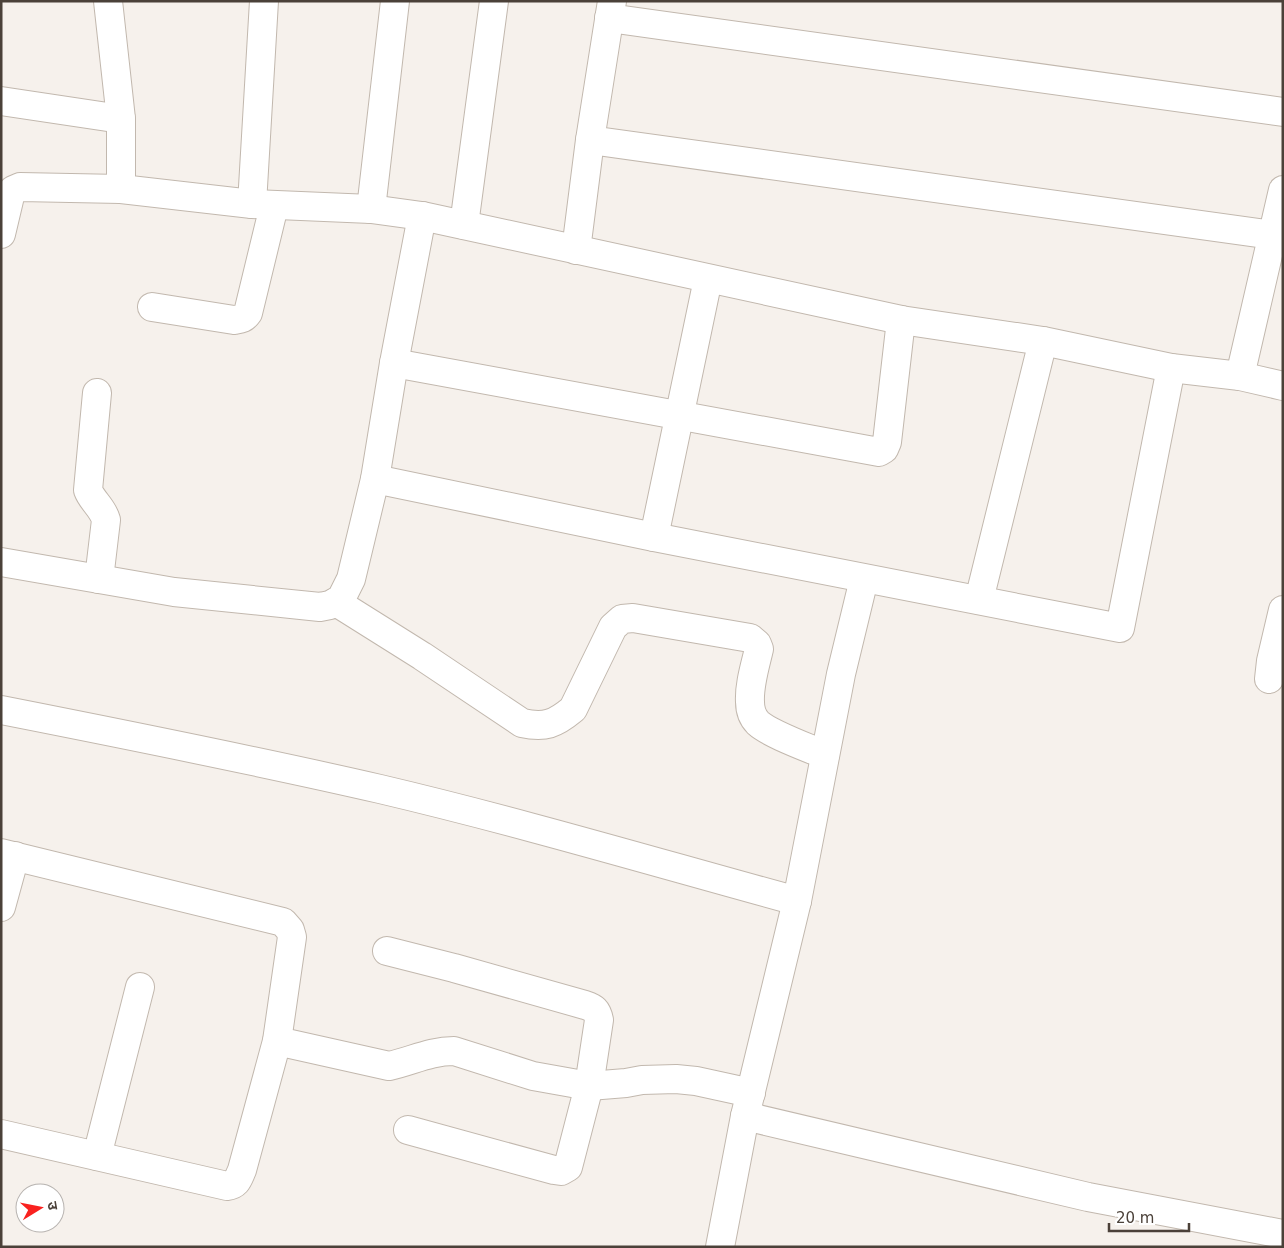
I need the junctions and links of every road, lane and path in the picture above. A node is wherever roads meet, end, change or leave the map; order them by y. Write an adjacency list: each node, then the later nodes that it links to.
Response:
1 (108, 1): 8 (street)
2 (264, 1): 12 (street)
3 (395, 1): 13 (street)
4 (494, 1): 15 (street)
5 (610, 10): 7 (street); 9 (street)
6 (1, 101): 8 (street)
7 (1283, 112)
8 (121, 119): 10 (street)
9 (590, 140): 17 (street); 18 (street)
10 (121, 189): 12 (street); 16 (street)
11 (1283, 190): 17 (street)
12 (263, 205): 13 (street); 20 (street)
13 (371, 209): 14 (street)
14 (422, 216): 15 (street); 23 (street)
15 (464, 225): 18 (street)
16 (1, 234)
17 (1272, 236): 25 (street)
18 (576, 250): 19 (street)
19 (708, 279): 21 (street); 28 (street)
20 (152, 307)
21 (901, 320): 22 (street); 28 (street)
22 (1044, 341): 24 (street); 34 (street)
23 (394, 363): 28 (street); 29 (street)
24 (1171, 368): 25 (street); 34 (street)
25 (1240, 376): 26 (street)
26 (1283, 386)
27 (97, 393): 32 (street)
28 (680, 415): 30 (street)
29 (376, 479): 30 (street); 35 (street)
30 (654, 537): 33 (street)
31 (1, 562): 32 (street)
32 (99, 579): 35 (street)
33 (864, 579): 34 (street); 39 (street)
34 (979, 600)
35 (336, 602): 39 (street)
36 (1283, 610): 37 (street)
37 (1269, 680)
38 (1, 710): 41 (street)
39 (825, 755): 41 (street)
40 (8, 855): 42 (street); 45 (street)
41 (797, 901): 47 (street)
42 (1, 907)
43 (387, 951): 46 (street)
44 (140, 987): 50 (street)
45 (277, 1041): 46 (street); 50 (street)
46 (589, 1086): 47 (street); 48 (street)
47 (748, 1104): 51 (street); 52 (street)
48 (408, 1130)
49 (1, 1134): 50 (street)
50 (97, 1156)
51 (1283, 1234)
52 (720, 1247)

